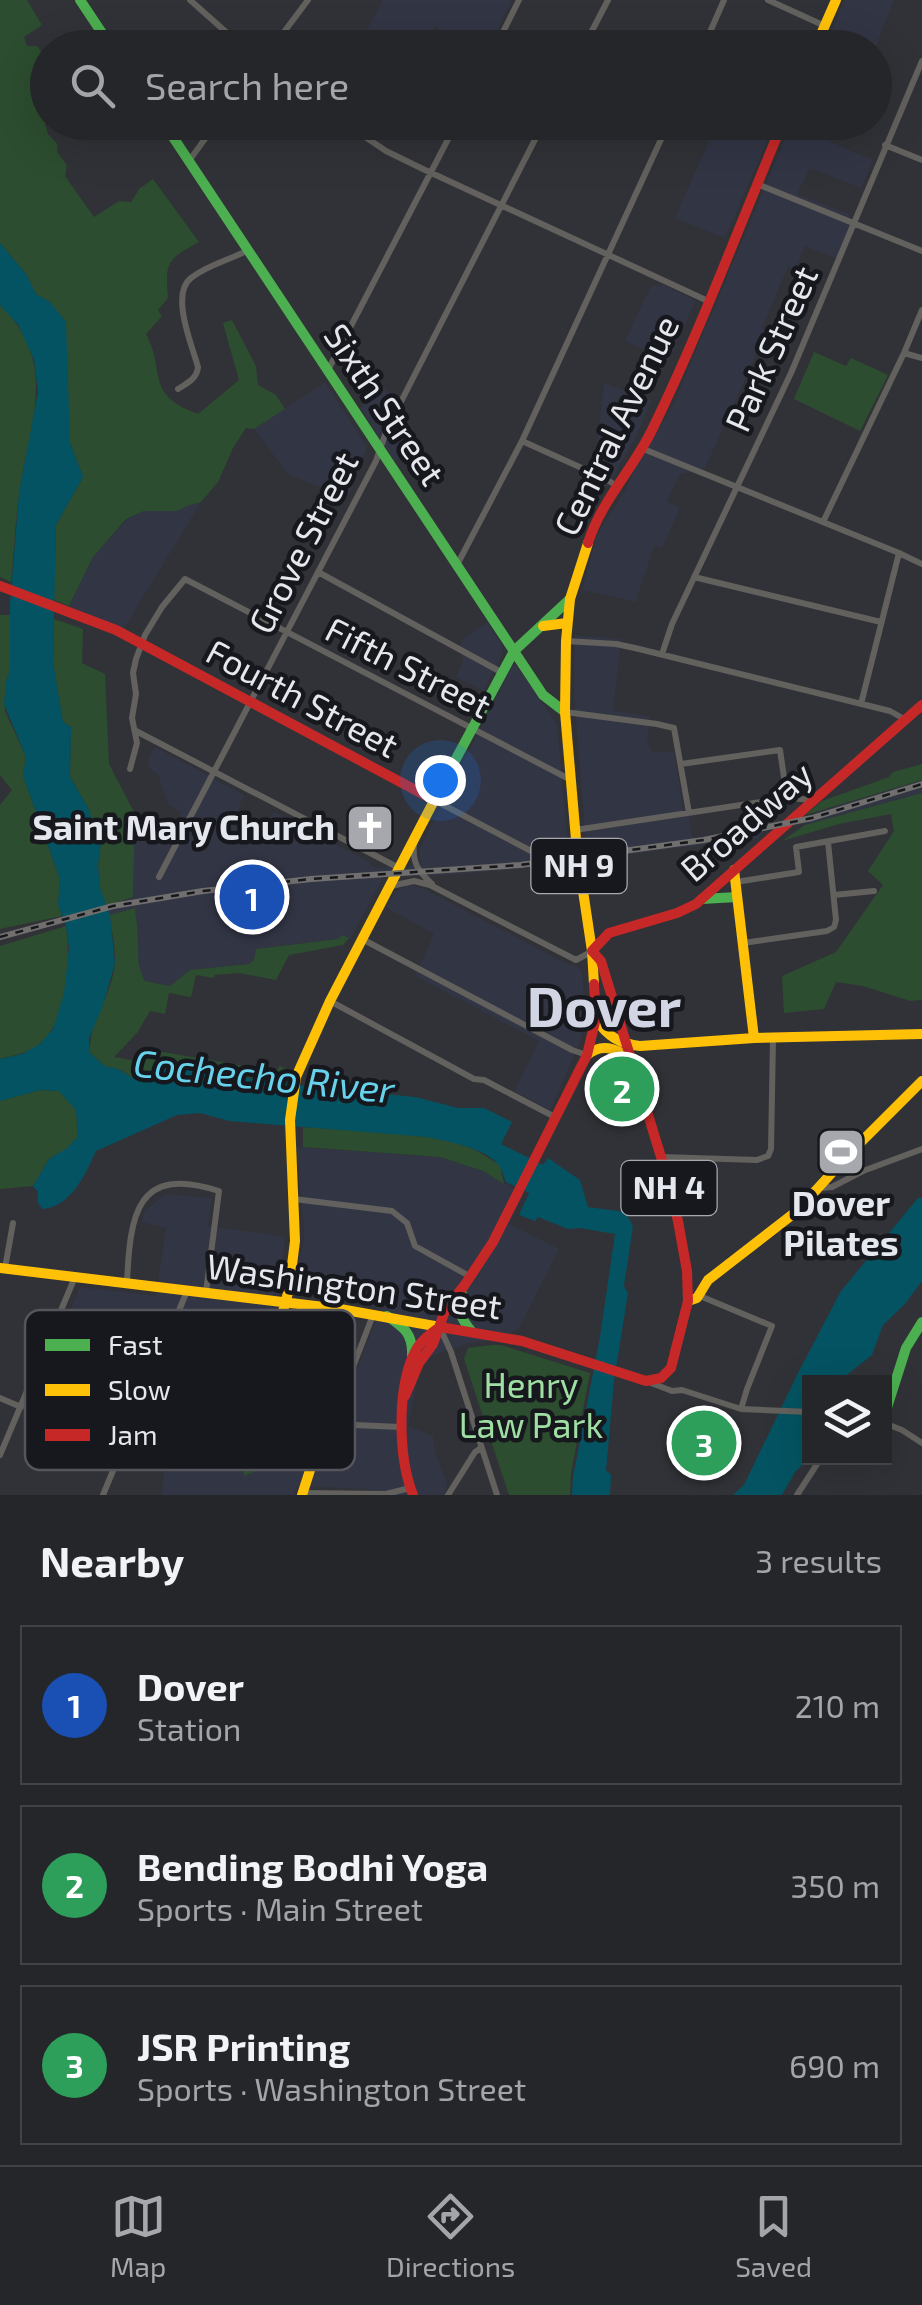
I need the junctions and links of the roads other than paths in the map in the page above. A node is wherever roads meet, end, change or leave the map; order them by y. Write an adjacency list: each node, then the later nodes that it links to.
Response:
1 (80, 0): 10 (main road)
2 (190, 0): 11 (street)
3 (308, 0): 12 (street)
4 (520, 0): 13 (street)
5 (608, 0): 14 (street)
6 (724, 0): 15 (street)
7 (768, 0): 9 (street)
8 (836, 0): 9 (main road)
9 (824, 26): 16 (main road)
10 (100, 30)
11 (224, 30)
12 (286, 30)
13 (505, 30)
14 (592, 30)
15 (711, 30)
16 (822, 30)
17 (922, 60): 18 (street, Park Street)
18 (892, 131)
19 (175, 140): 29 (main road, Sixth Street)
20 (204, 140): 29 (street)
21 (370, 140): 30 (street)
22 (449, 140): 30 (street)
23 (535, 140): 32 (street, Grove Street)
24 (661, 140): 36 (street)
25 (775, 140): 31 (main road, Central Avenue / NH 9)
26 (888, 140): 27 (street, Park Street)
27 (886, 145): 28 (street); 33 (street, Park Street)
28 (922, 160)
29 (189, 162): 34 (main road, Sixth Street)
30 (432, 173): 32 (street); 41 (street)
31 (757, 184): 33 (street); 37 (main road, Central Avenue / NH 9)
32 (502, 206): 36 (street); 45 (street, Grove Street)
33 (853, 223): 35 (street); 47 (street, Park Street)
34 (248, 250): 41 (main road, Sixth Street); 42 (street)
35 (922, 251)
36 (608, 254): 37 (street); 43 (street)
37 (708, 300): 44 (main road, Central Avenue / NH 9)
38 (922, 310): 39 (street)
39 (904, 354): 40 (street); 48 (street)
40 (922, 358)
41 (328, 370): 45 (main road, Sixth Street)
42 (178, 389)
43 (522, 441): 46 (street); 51 (street)
44 (641, 448): 46 (main road, Central Avenue / NH 9); 47 (street)
45 (380, 449): 51 (main road, Sixth Street); 52 (street, Grove Street)
46 (616, 486): 55 (main road, Central Avenue / NH 9)
47 (736, 488): 48 (street); 53 (street, Park Street)
48 (822, 522): 49 (street)
49 (899, 553): 50 (street); 56 (street)
50 (920, 560)
51 (458, 565): 62 (main road, Sixth Street)
52 (318, 572): 59 (street, Grove Street); 64 (street)
53 (694, 576): 56 (street); 63 (street, Park Street)
54 (4, 588): 61 (main road, Fourth Street)
55 (570, 599): 57 (main road, Central Avenue / NH 9); 58 (main road)
56 (881, 622): 66 (street)
57 (567, 623): 58 (main road); 60 (main road, Central Avenue / NH 9)
58 (543, 626): 62 (main road)
59 (286, 633): 61 (street, Fifth Street); 65 (street, Grove Street); 70 (street, Fifth Street)
60 (566, 641): 63 (street); 68 (main road, Central Avenue / NH 9)
61 (142, 644): 65 (main road, Fourth Street); 71 (street)
62 (514, 651): 64 (main road); 68 (main road, Sixth Street)
63 (662, 654): 66 (street)
64 (502, 672): 70 (main road)
65 (250, 703): 74 (street, Grove Street); 77 (main road, Fourth Street)
66 (860, 704): 69 (street)
67 (922, 706): 69 (main road, Broadway)
68 (565, 712): 72 (street); 75 (main road, Central Avenue / NH 9)
69 (906, 720): 78 (main road, Broadway)
70 (467, 726): 75 (street, Fifth Street); 77 (main road)
71 (136, 731): 73 (street); 74 (street)
72 (681, 764): 76 (street); 79 (street)
73 (130, 769)
74 (214, 772): 85 (street); 87 (street, Grove Street)
75 (571, 780): 80 (main road, Central Avenue / NH 9)
76 (787, 798): 78 (street); 79 (street)
77 (434, 800): 82 (main road); 84 (street, Fourth Street)
78 (814, 800): 86 (main road, Broadway)
79 (690, 813): 80 (street)
80 (575, 830): 84 (main road, Central Avenue / NH 9)
81 (885, 831): 83 (street)
82 (414, 838): 85 (main road); 89 (street)
83 (828, 842): 86 (street); 91 (street)
84 (577, 851): 96 (main road, Central Avenue / NH 9)
85 (399, 868): 88 (main road)
86 (735, 876): 92 (main road); 93 (main road, Broadway)
87 (158, 877)
88 (390, 886): 89 (street); 94 (main road)
89 (436, 888): 96 (street)
90 (874, 890): 91 (street)
91 (834, 895): 95 (street)
92 (738, 897): 93 (main road); 95 (main road)
93 (702, 899): 96 (main road, Broadway)
94 (362, 939): 97 (main road); 104 (street)
95 (743, 943): 101 (main road)
96 (592, 951): 98 (main road, NH 9); 99 (main road, Central Avenue)
97 (330, 1000): 107 (street); 111 (main road)
98 (618, 1018): 99 (main road); 103 (main road, NH 9)
99 (598, 1022): 103 (main road); 104 (main road, Central Avenue)
100 (922, 1034): 102 (main road)
101 (754, 1038): 102 (main road); 103 (main road)
102 (774, 1038): 109 (street)
103 (626, 1045): 105 (main road, NH 4)
104 (587, 1055): 105 (main road); 107 (main road, Central Avenue)
105 (631, 1060): 109 (main road, NH 4)
106 (922, 1081): 110 (main road)
107 (556, 1118): 118 (main road, Central Avenue)
108 (922, 1148): 110 (street)
109 (661, 1158): 114 (main road, NH 4)
110 (820, 1188): 116 (main road)
111 (294, 1198): 118 (street); 122 (main road)
112 (13, 1222): 113 (street)
113 (3, 1268): 115 (main road, Washington Street)
114 (687, 1273): 116 (main road); 121 (main road, NH 4)
115 (76, 1276): 117 (main road, Washington Street); 123 (street)
116 (708, 1280): 121 (main road)
117 (126, 1282): 119 (main road, Washington Street); 120 (street)
118 (468, 1282): 131 (main road, Central Avenue); 132 (main road)
119 (187, 1290): 120 (main road, Washington Street); 124 (street)
120 (206, 1292): 122 (main road, Washington Street)
121 (694, 1298): 135 (main road, NH 4); 143 (street)
122 (286, 1302): 125 (main road); 126 (main road, Washington Street)
123 (61, 1310)
124 (179, 1310)
125 (284, 1310)
126 (349, 1310)
127 (355, 1311): 128 (main road, Washington Street)
128 (373, 1313): 129 (main road, Washington Street); 134 (street)
129 (387, 1316): 131 (main road, Washington Street); 133 (main road)
130 (922, 1322): 138 (main road)
131 (440, 1326): 132 (main road, Washington Street); 133 (main road, Central Avenue); 140 (main road, Central Avenue); 149 (street)
132 (472, 1332): 136 (main road, Washington Street)
133 (412, 1358): 140 (main road, Central Avenue)
134 (355, 1361)
135 (669, 1372): 136 (main road); 137 (street)
136 (646, 1381): 137 (street, Washington Street)
137 (682, 1390): 143 (street, Washington Street)
138 (892, 1394)
139 (25, 1395): 142 (street)
140 (405, 1396): 147 (main road, Central Avenue)
141 (0, 1398): 142 (street)
142 (20, 1407): 150 (street)
143 (742, 1409): 144 (street, Washington Street)
144 (802, 1412)
145 (892, 1424): 148 (street)
146 (355, 1425): 147 (street)
147 (400, 1426): 154 (main road, Central Avenue)
148 (922, 1443)
149 (482, 1447): 157 (street); 158 (street)
150 (0, 1455)
151 (817, 1465): 159 (street)
152 (113, 1470): 156 (street)
153 (310, 1470): 155 (main road)
154 (411, 1491): 155 (street)
155 (302, 1494)
156 (103, 1495)
157 (448, 1495)
158 (497, 1495)
159 (798, 1495)

